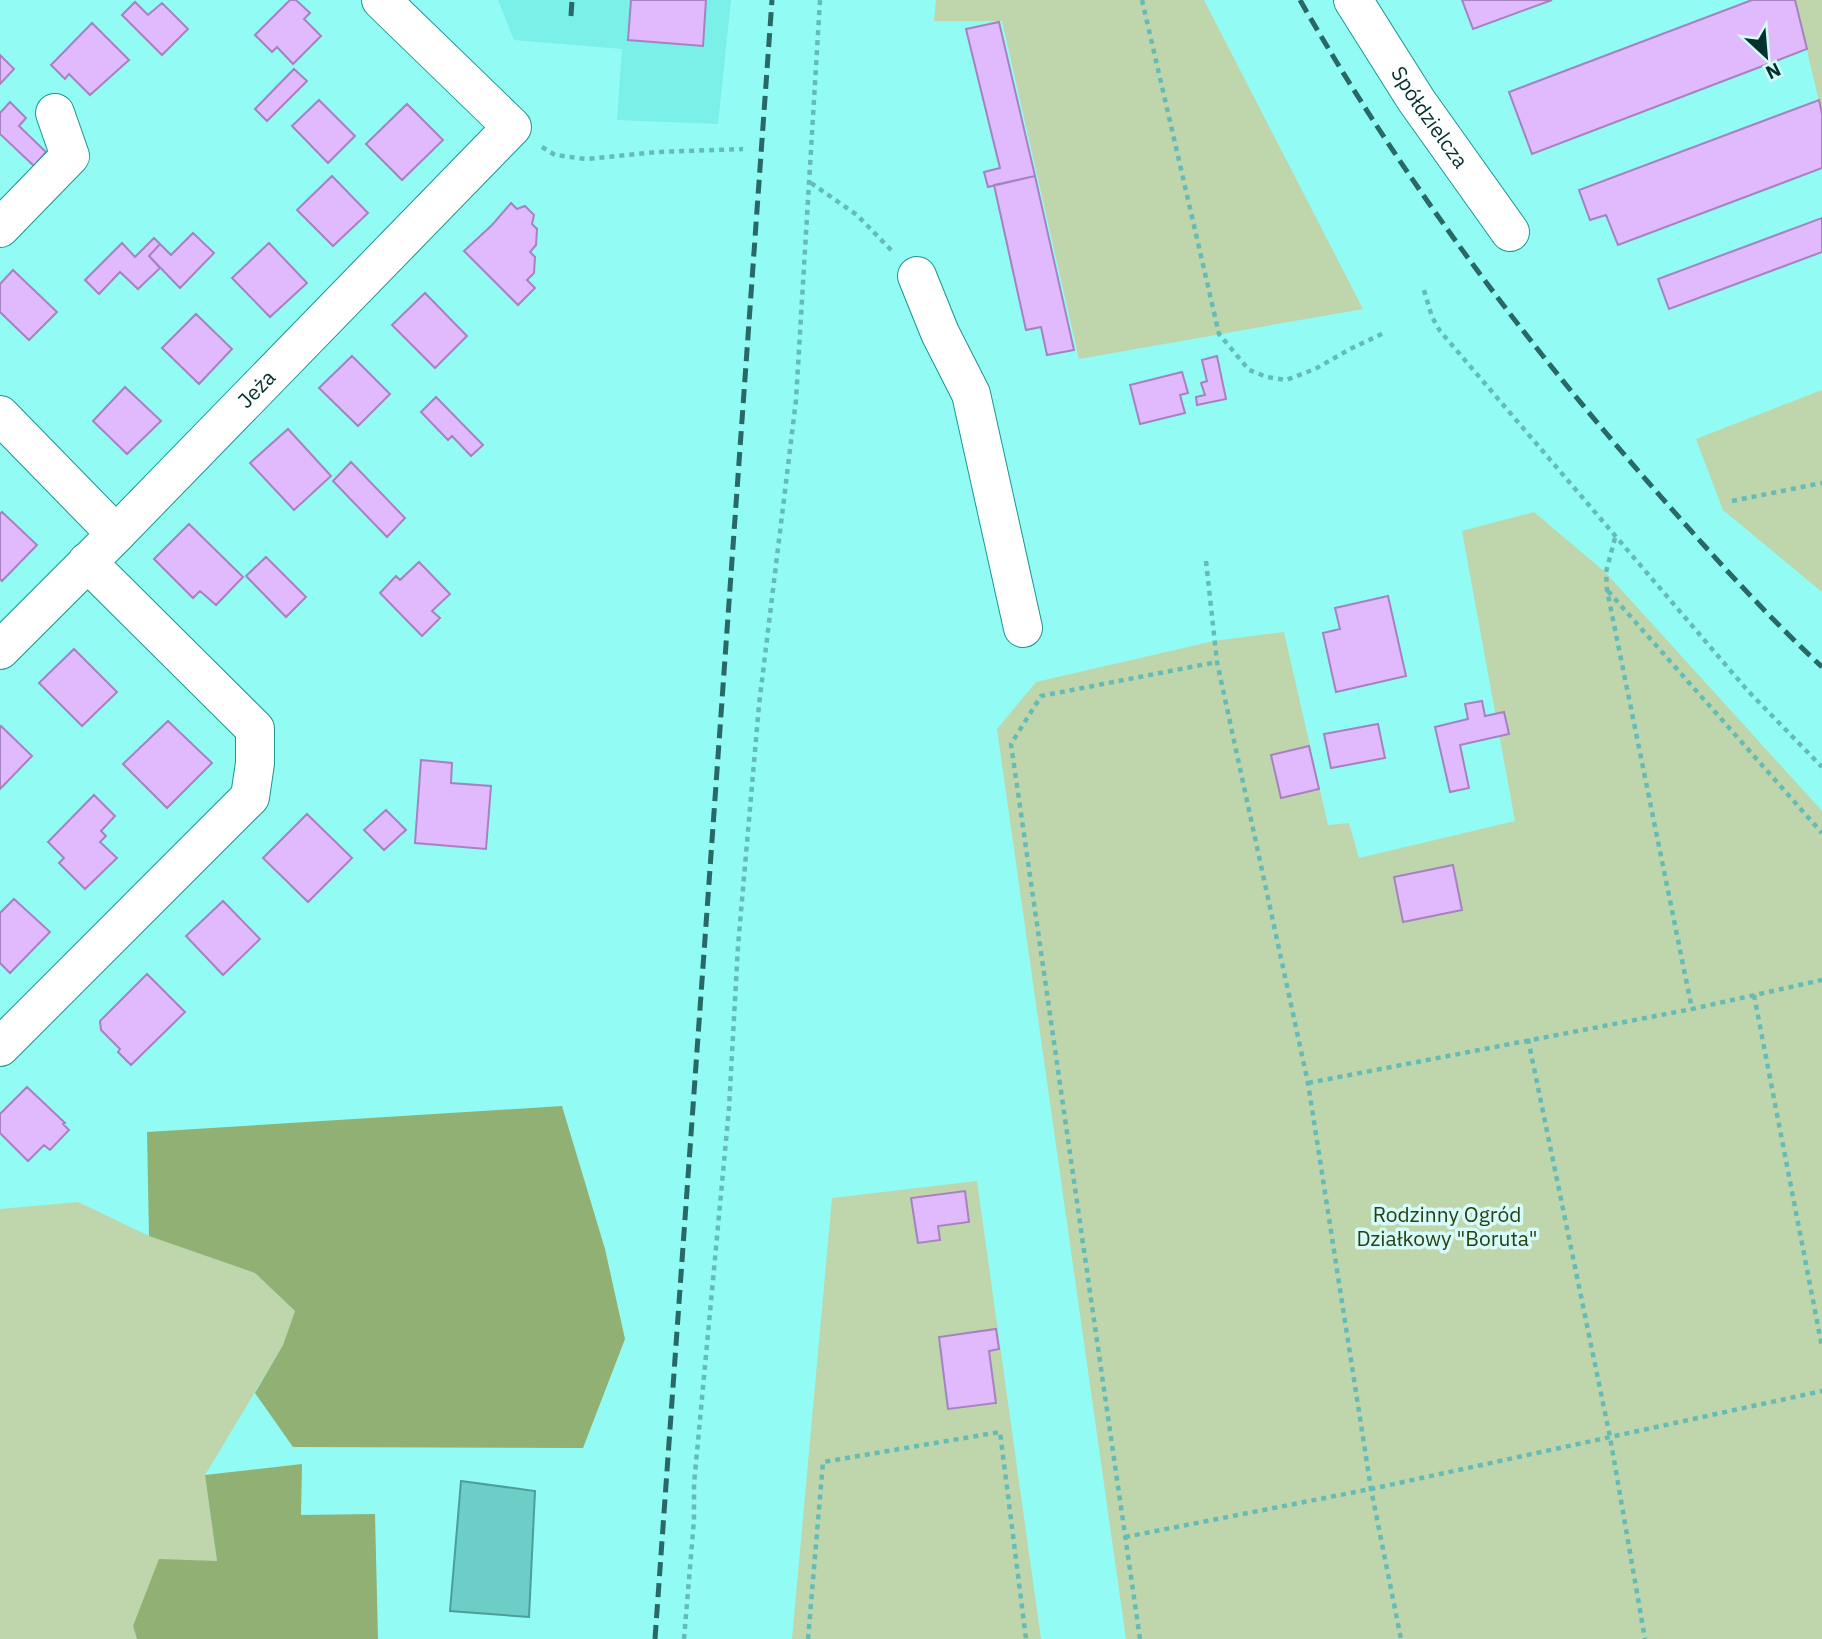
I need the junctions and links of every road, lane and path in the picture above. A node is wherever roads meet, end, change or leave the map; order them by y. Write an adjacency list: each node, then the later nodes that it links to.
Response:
1 (381, 0): 6 (street)
2 (820, 0): 8 (path)
3 (1142, 0): 13 (path)
4 (1353, 0): 10 (street, Spółdzielcza)
5 (55, 113): 9 (street)
6 (512, 127): 7 (path); 17 (street, Jeża)
7 (743, 149)
8 (810, 183): 11 (path); 38 (path)
9 (0, 228)
10 (1510, 232)
11 (917, 275): 22 (street)
12 (1423, 290): 18 (path)
13 (1385, 332)
14 (0, 415): 17 (street)
15 (1822, 483): 16 (path)
16 (1732, 502)
17 (116, 534): 20 (street, Jeża)
18 (1615, 537): 21 (path); 25 (path)
19 (1206, 561): 24 (path)
20 (87, 562): 23 (street, Jeża); 31 (street)
21 (1607, 590): 26 (path); 29 (path)
22 (1023, 628)
23 (0, 650)
24 (1217, 662): 32 (path); 37 (path)
25 (1822, 767)
26 (1822, 834)
27 (1822, 980): 28 (path)
28 (1754, 995): 29 (path); 33 (path)
29 (1692, 1009): 30 (path)
30 (1528, 1039): 32 (path); 35 (path)
31 (0, 1047)
32 (1308, 1083): 36 (path)
33 (1822, 1347)
34 (1822, 1391): 35 (path)
35 (1610, 1437): 36 (path); 43 (path)
36 (1371, 1489): 37 (path); 42 (path)
37 (1125, 1537): 41 (path)
38 (684, 1639)
39 (808, 1639): 40 (path)
40 (1026, 1639)
41 (1140, 1639)
42 (1401, 1639)
43 (1645, 1639)

